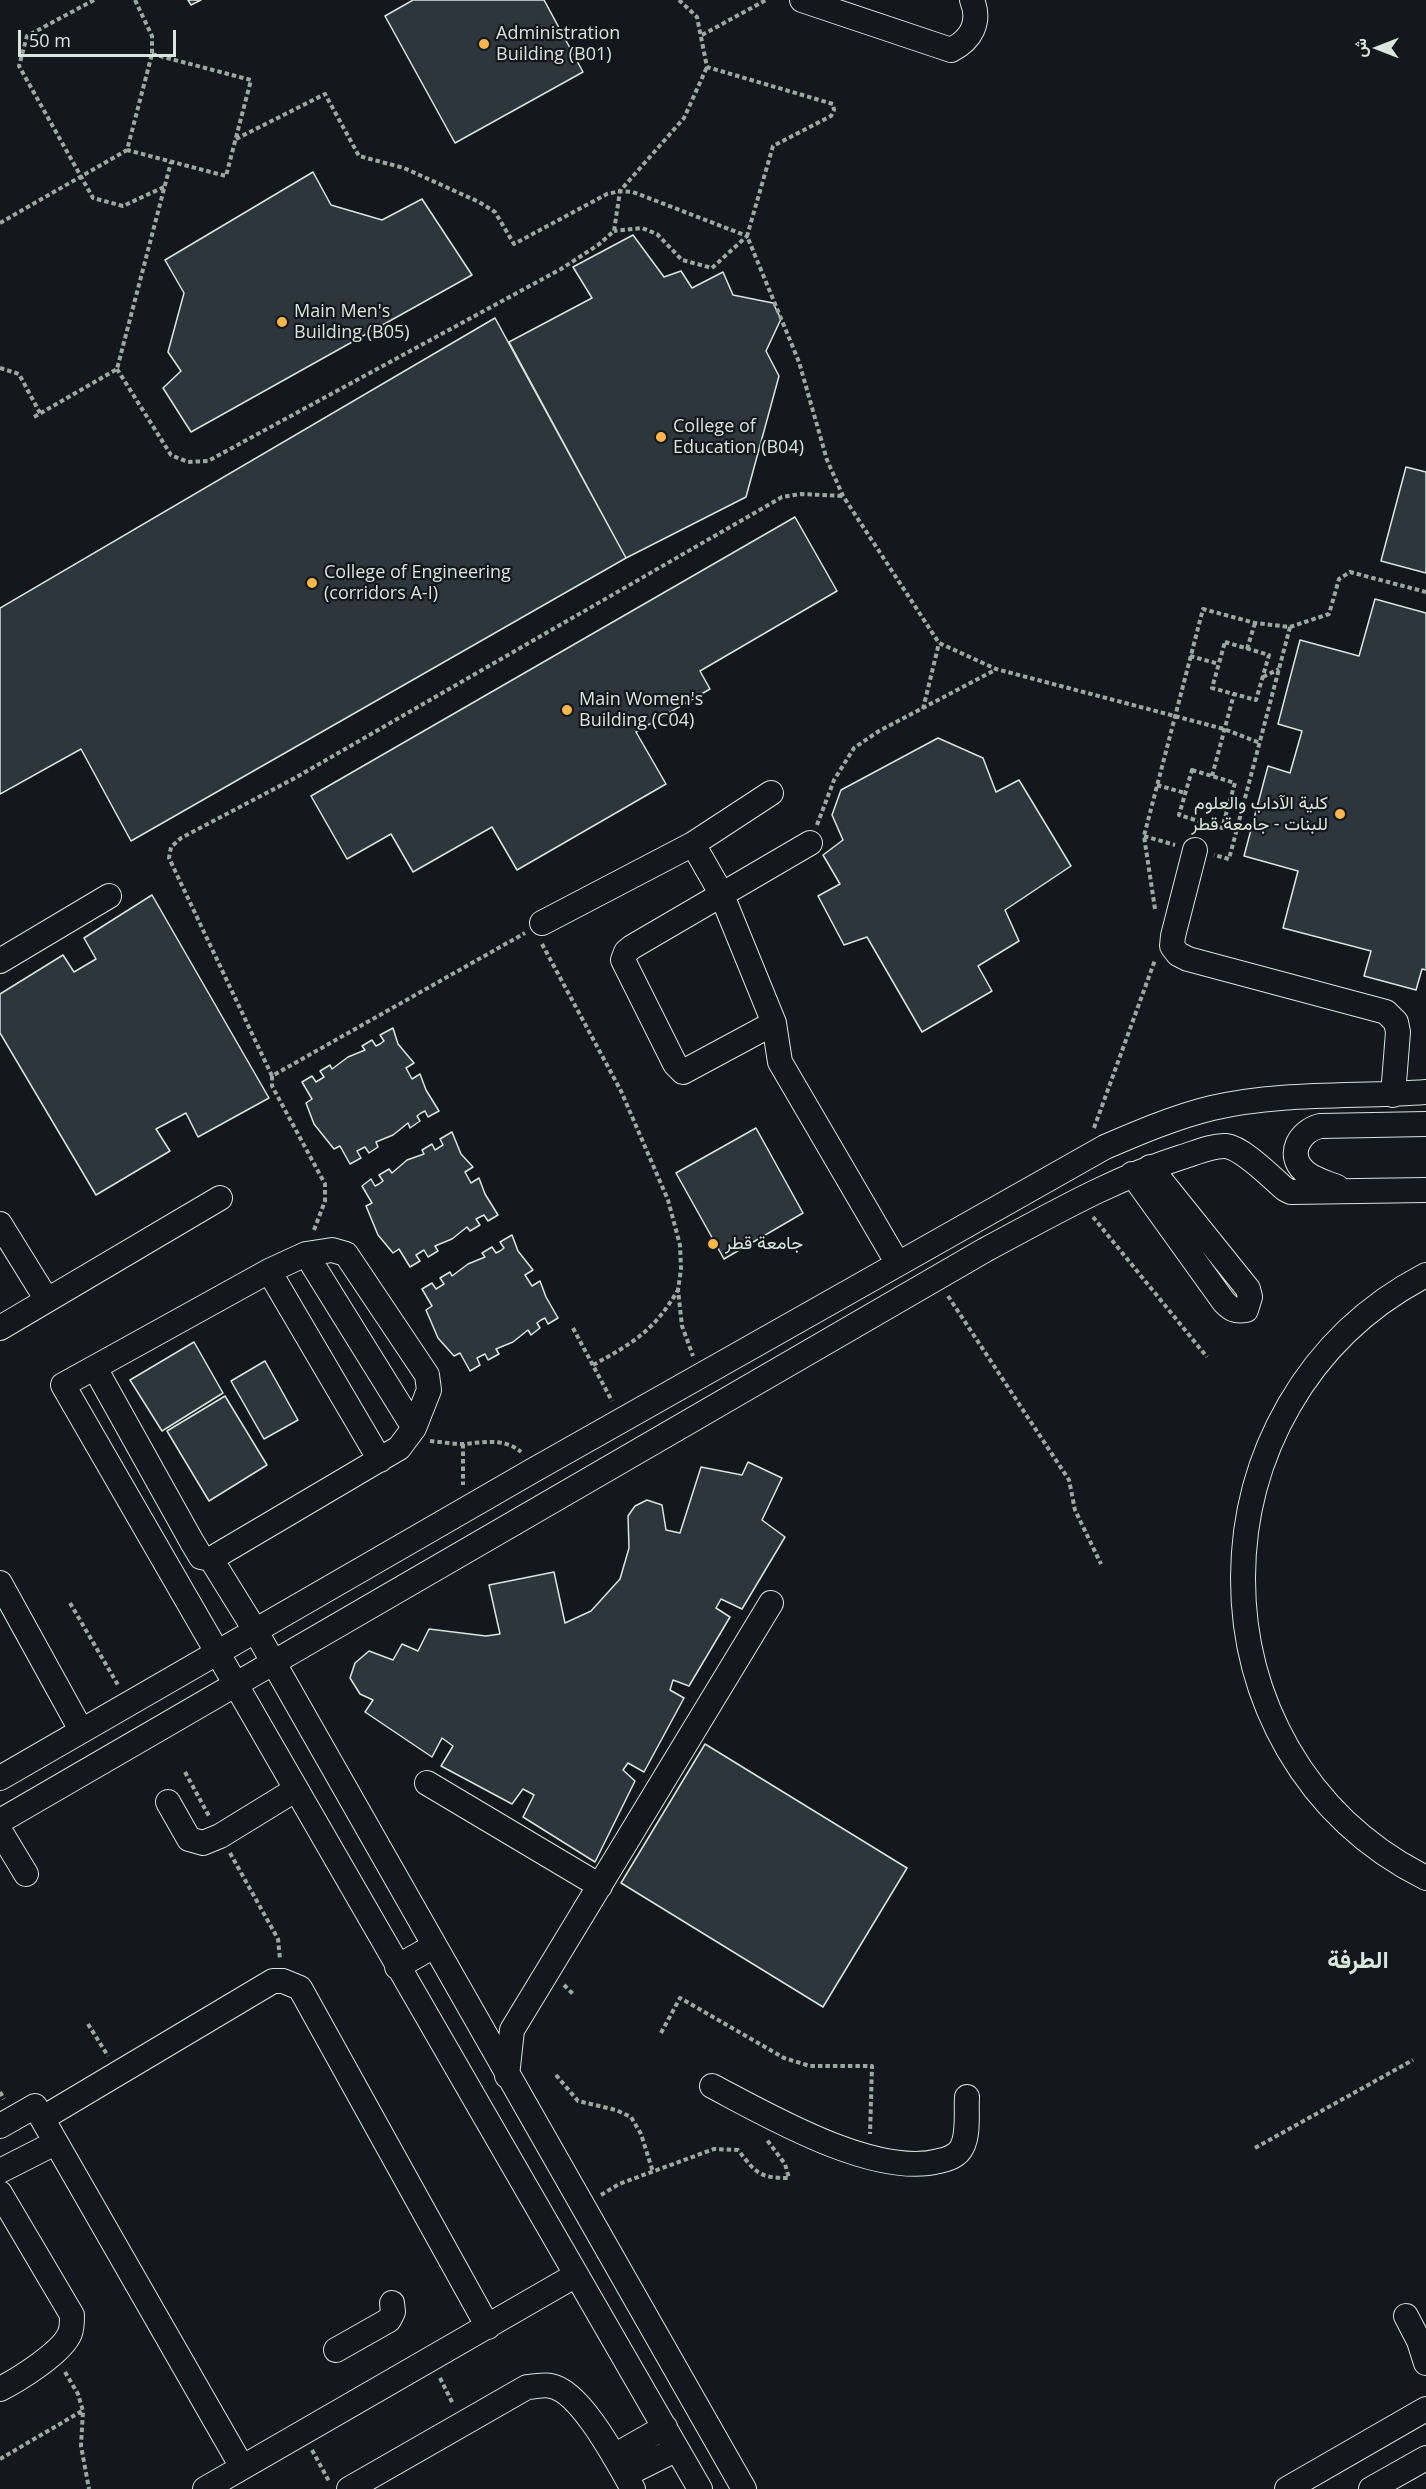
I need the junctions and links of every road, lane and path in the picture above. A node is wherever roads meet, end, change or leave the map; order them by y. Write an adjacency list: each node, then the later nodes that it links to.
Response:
1 (94, 0): 13 (path)
2 (135, 0): 8 (path)
3 (680, 0): 7 (path)
4 (766, 0): 7 (path)
5 (802, 0): 6 (street)
6 (972, 0)
7 (702, 35): 9 (path)
8 (152, 54): 10 (path); 11 (path)
9 (707, 67): 15 (path); 18 (path)
10 (236, 139): 12 (path); 15 (path)
11 (127, 150): 12 (path); 13 (path)
12 (171, 162): 14 (path)
13 (80, 177): 14 (path); 16 (path)
14 (164, 188): 20 (path)
15 (620, 191): 17 (path); 18 (path)
16 (0, 223)
17 (614, 231): 18 (path); 20 (path)
18 (747, 236): 23 (path)
19 (0, 368): 21 (path)
20 (117, 369): 21 (path)
21 (40, 413): 22 (path)
22 (34, 417)
23 (843, 496): 27 (path); 56 (path)
24 (1426, 592): 26 (path)
25 (1255, 623): 26 (path); 28 (path); 29 (path)
26 (1290, 627): 32 (path)
27 (939, 643): 31 (path); 35 (path)
28 (1247, 649): 30 (path); 33 (path)
29 (1191, 656): 30 (path); 36 (path)
30 (1219, 664): 34 (path)
31 (996, 669): 35 (path); 36 (path)
32 (1279, 669): 33 (path); 38 (path)
33 (1263, 677): 34 (path)
34 (1234, 694): 37 (path)
35 (923, 710): 46 (path)
36 (1175, 717): 37 (path); 40 (path)
37 (1224, 729): 38 (path); 39 (path)
38 (1260, 743): 44 (path)
39 (1212, 776): 42 (path); 43 (path)
40 (1157, 785): 42 (path); 45 (path)
41 (771, 793): 47 (street)
42 (1185, 793): 43 (path)
43 (1229, 804): 44 (path)
44 (1244, 807): 48 (path)
45 (1144, 836): 48 (path); 51 (path)
46 (810, 843): 49 (street)
47 (693, 844): 49 (street); 52 (street)
48 (1195, 850): 58 (street)
49 (721, 893): 55 (street); 55 (street)
50 (109, 896): 54 (street)
51 (1156, 912)
52 (538, 926): 56 (path); 74 (path)
53 (1157, 955): 60 (path)
54 (0, 961)
55 (774, 1023): 70 (street)
56 (272, 1076): 69 (path)
57 (1426, 1092): 58 (street)
58 (1393, 1095): 66 (street)
59 (1426, 1124): 63 (street)
60 (1093, 1129)
61 (1141, 1170): 61 (street); 63 (street); 65 (street)
62 (1426, 1190): 63 (street)
63 (1347, 1191)
64 (220, 1198): 75 (street)
65 (1079, 1200): 68 (street); 78 (path)
66 (970, 1222): 68 (street); 70 (street)
67 (0, 1224): 75 (street)
68 (985, 1250): 73 (street)
69 (306, 1254): 71 (street); 83 (street); 83 (street)
70 (898, 1264): 81 (street)
71 (269, 1271): 80 (street); 85 (street)
72 (1426, 1275): 113 (street)
73 (936, 1278): 91 (path); 97 (street)
74 (678, 1290): 79 (path); 81 (path)
75 (47, 1300): 76 (street)
76 (0, 1328)
77 (573, 1328): 79 (path)
78 (1207, 1357)
79 (593, 1365): 82 (path)
80 (95, 1368): 86 (street); 88 (street)
81 (701, 1376): 82 (street)
82 (621, 1421): 87 (street)
83 (410, 1433): 84 (path); 85 (street)
84 (463, 1444): 87 (path); 89 (path)
85 (380, 1460): 90 (street)
86 (150, 1469): 88 (street); 90 (street)
87 (532, 1471): 89 (street)
88 (121, 1487): 96 (street)
89 (474, 1505): 95 (street)
90 (212, 1559): 95 (street)
91 (1101, 1564)
92 (0, 1584): 102 (street)
93 (70, 1603): 100 (path)
94 (771, 1603): 114 (street)
95 (255, 1630): 96 (street); 97 (street)
96 (217, 1652): 98 (street); 99 (street)
97 (272, 1662): 99 (street); 115 (street)
98 (166, 1681): 100 (street); 101 (street)
99 (235, 1685): 101 (street); 106 (street)
100 (128, 1703): 102 (street)
101 (185, 1713): 107 (street)
102 (81, 1730): 104 (street)
103 (185, 1772): 111 (path)
104 (8, 1773): 107 (street)
105 (427, 1784): 114 (street)
106 (295, 1790): 111 (street); 116 (street)
107 (34, 1801): 109 (street)
108 (168, 1802): 111 (street)
109 (0, 1821)
110 (0, 1831): 112 (street)
111 (220, 1836): 117 (path)
112 (26, 1874)
113 (1426, 1878)
114 (600, 1886): 123 (street)
115 (434, 1946): 116 (street); 123 (street)
116 (397, 1967): 137 (street)
117 (282, 1981): 121 (street); 142 (street)
118 (88, 2024): 121 (path)
119 (661, 2032): 131 (path)
120 (1413, 2060): 130 (path)
121 (120, 2074): 127 (street)
122 (556, 2075): 133 (path)
123 (507, 2076): 135 (street)
124 (712, 2086): 126 (street)
125 (967, 2097): 131 (street)
126 (755, 2108): 131 (street); 133 (path)
127 (40, 2112): 128 (street); 129 (street)
128 (0, 2126)
129 (55, 2143): 132 (street); 156 (street)
130 (1255, 2148)
131 (870, 2157)
132 (0, 2171)
133 (653, 2172): 135 (path)
134 (0, 2193): 144 (street)
135 (582, 2207): 136 (street)
136 (602, 2242): 137 (street); 138 (street)
137 (572, 2268): 139 (street); 142 (street)
138 (621, 2277): 139 (street); 163 (street)
139 (588, 2296): 151 (street)
140 (392, 2303): 143 (street)
141 (1407, 2316): 146 (street)
142 (488, 2327): 145 (street)
143 (336, 2350)
144 (54, 2353): 147 (street); 149 (path)
145 (430, 2360): 150 (path); 152 (street)
146 (1426, 2363)
147 (2, 2383)
148 (1426, 2409): 164 (street)
149 (83, 2410): 155 (path); 158 (path)
150 (463, 2423): 157 (street); 161 (street)
151 (665, 2427): 153 (street); 157 (street)
152 (303, 2433): 156 (street); 160 (path)
153 (677, 2449): 157 (street); 162 (street)
154 (1426, 2458): 165 (street)
155 (0, 2459)
156 (242, 2468): 159 (street)
157 (624, 2473)
158 (89, 2489)
159 (205, 2489)
160 (333, 2489)
161 (349, 2489)
162 (700, 2489)
163 (744, 2489)
164 (1287, 2489)
165 (1371, 2489)

